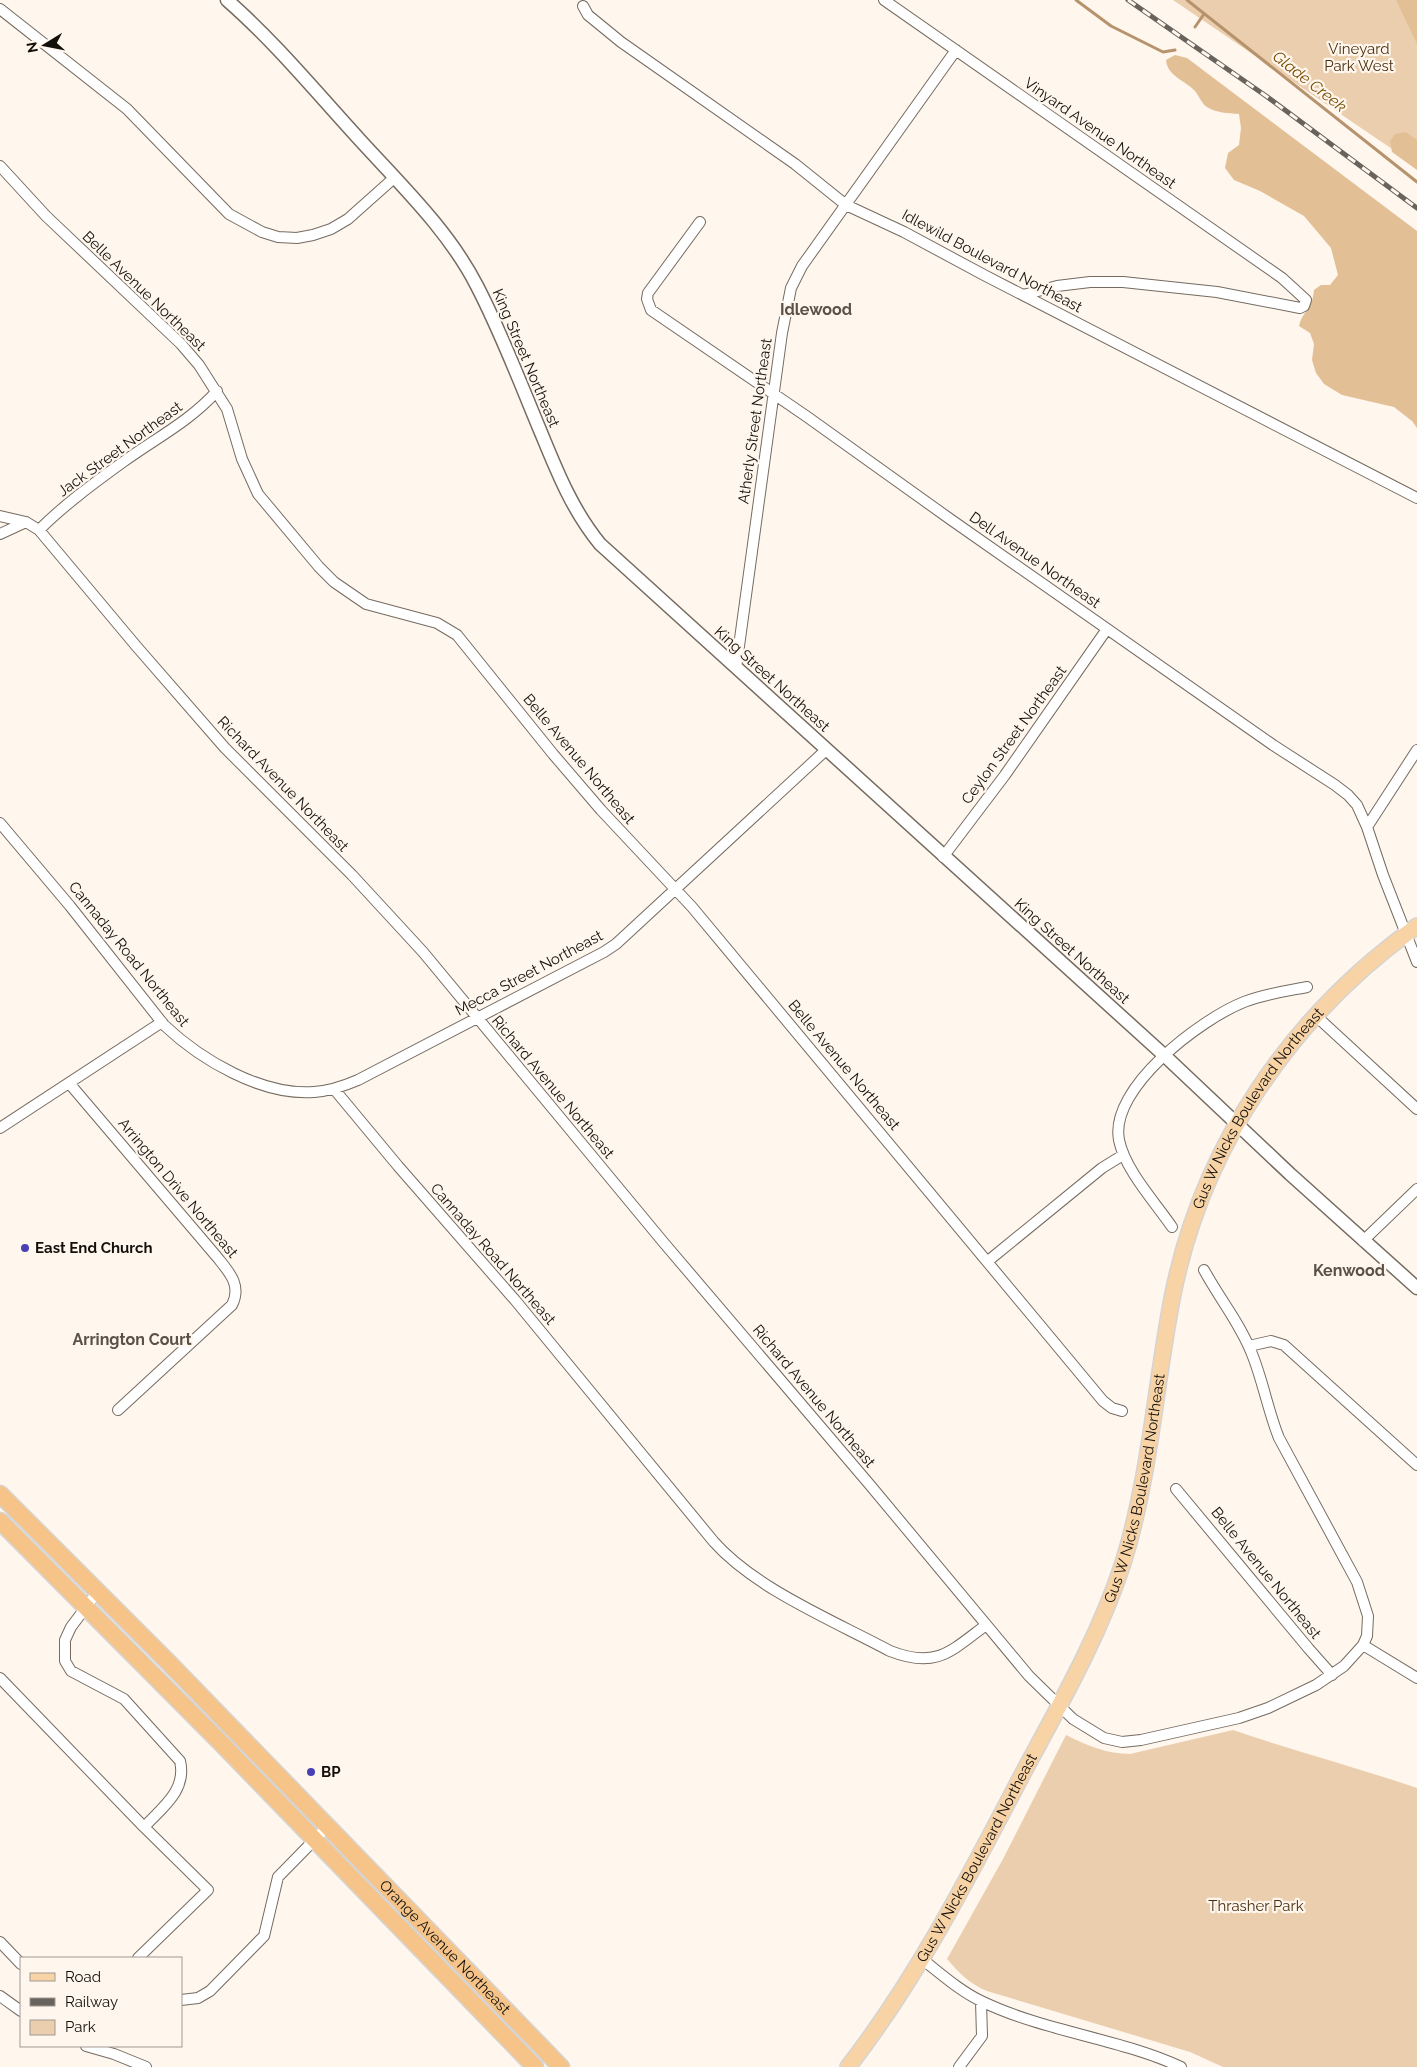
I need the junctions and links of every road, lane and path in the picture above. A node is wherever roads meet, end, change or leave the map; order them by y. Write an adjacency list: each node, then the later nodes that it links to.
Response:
1 (227, 0): 7 (street, King Street Northeast)
2 (884, 0): 5 (street, Vinyard Avenue Northeast)
3 (583, 6): 8 (street, Idlewild Boulevard Northeast)
4 (0, 9): 7 (street)
5 (956, 50): 8 (street, Atherly Street Northeast); 10 (street, Vinyard Avenue Northeast)
6 (0, 166): 11 (street, Belle Avenue Northeast)
7 (394, 178): 19 (street, King Street Northeast)
8 (846, 205): 10 (street, Idlewild Boulevard Northeast); 12 (street, Atherly Street Northeast)
9 (700, 222): 12 (street, Dell Avenue Northeast)
10 (1023, 295): 13 (street, Idlewild Boulevard Northeast)
11 (217, 391): 16 (street, Jack Street Northeast); 25 (street, Belle Avenue Northeast)
12 (774, 395): 18 (street, Dell Avenue Northeast); 19 (street, Atherly Street Northeast)
13 (1417, 498)
14 (0, 516): 15 (street, Richard Avenue Northeast)
15 (26, 522): 16 (street, Richard Avenue Northeast); 17 (street)
16 (39, 530): 30 (street, Richard Avenue Northeast)
17 (0, 534)
18 (1108, 629): 23 (street, Dell Avenue Northeast); 24 (street, Ceylon Street Northeast)
19 (736, 668): 20 (street, King Street Northeast)
20 (826, 750): 24 (street, King Street Northeast); 25 (street, Mecca Street Northeast)
21 (1417, 750): 23 (street)
22 (0, 823): 31 (street, Cannaday Road Northeast)
23 (1367, 827): 26 (street)
24 (943, 856): 32 (street, King Street Northeast)
25 (675, 889): 30 (street, Mecca Street Northeast); 42 (street, Belle Avenue Northeast)
26 (1411, 930): 27 (street); 29 (main road, Gus W Nicks Boulevard Northeast)
27 (1417, 962)
28 (1306, 987): 32 (street)
29 (1315, 1015): 35 (street); 36 (main road, Gus W Nicks Boulevard Northeast)
30 (477, 1018): 34 (street, Mecca Street Northeast); 54 (street, Richard Avenue Northeast)
31 (162, 1022): 33 (street); 34 (street, Cannaday Road Northeast)
32 (1165, 1056): 36 (street, King Street Northeast); 38 (street)
33 (69, 1083): 37 (street); 46 (street, Arrington Drive Northeast)
34 (334, 1089): 54 (street, Cannaday Road Northeast)
35 (1417, 1109)
36 (1237, 1124): 41 (street, King Street Northeast); 59 (main road, Gus W Nicks Boulevard Northeast)
37 (0, 1128)
38 (1123, 1154): 40 (street); 42 (street)
39 (1417, 1189): 41 (street)
40 (1172, 1227)
41 (1364, 1241): 44 (street, King Street Northeast)
42 (988, 1261): 47 (street, Belle Avenue Northeast)
43 (1204, 1270): 45 (street)
44 (1417, 1288)
45 (1249, 1346): 48 (street); 55 (street)
46 (118, 1410)
47 (1122, 1411)
48 (1417, 1465)
49 (1176, 1489): 56 (street, Belle Avenue Northeast)
50 (0, 1494): 52 (highway, Orange Avenue Northeast)
51 (0, 1521): 53 (highway, Orange Avenue Northeast)
52 (98, 1590): 53 (street); 60 (highway, Orange Avenue Northeast)
53 (85, 1607): 61 (street); 62 (highway, Orange Avenue Northeast)
54 (986, 1625): 59 (street, Richard Avenue Northeast)
55 (1363, 1645): 56 (street, Richard Avenue Northeast); 58 (street)
56 (1332, 1675): 59 (street, Richard Avenue Northeast)
57 (0, 1678): 61 (street)
58 (1417, 1678)
59 (1059, 1706): 65 (main road, Gus W Nicks Boulevard Northeast)
60 (327, 1826): 62 (street); 75 (highway, Orange Avenue Northeast)
61 (144, 1827): 64 (street)
62 (314, 1840): 68 (street); 74 (highway, Orange Avenue Northeast)
63 (0, 1942): 66 (street)
64 (139, 1957)
65 (922, 1960): 69 (street); 76 (main road, Gus W Nicks Boulevard Northeast)
66 (20, 1963)
67 (0, 1996): 70 (street)
68 (182, 2000)
69 (981, 2001): 72 (street); 77 (street)
70 (20, 2010)
71 (90, 2047): 73 (street)
72 (961, 2066)
73 (146, 2067)
74 (534, 2067)
75 (561, 2067)
76 (848, 2067)
77 (1181, 2067)

